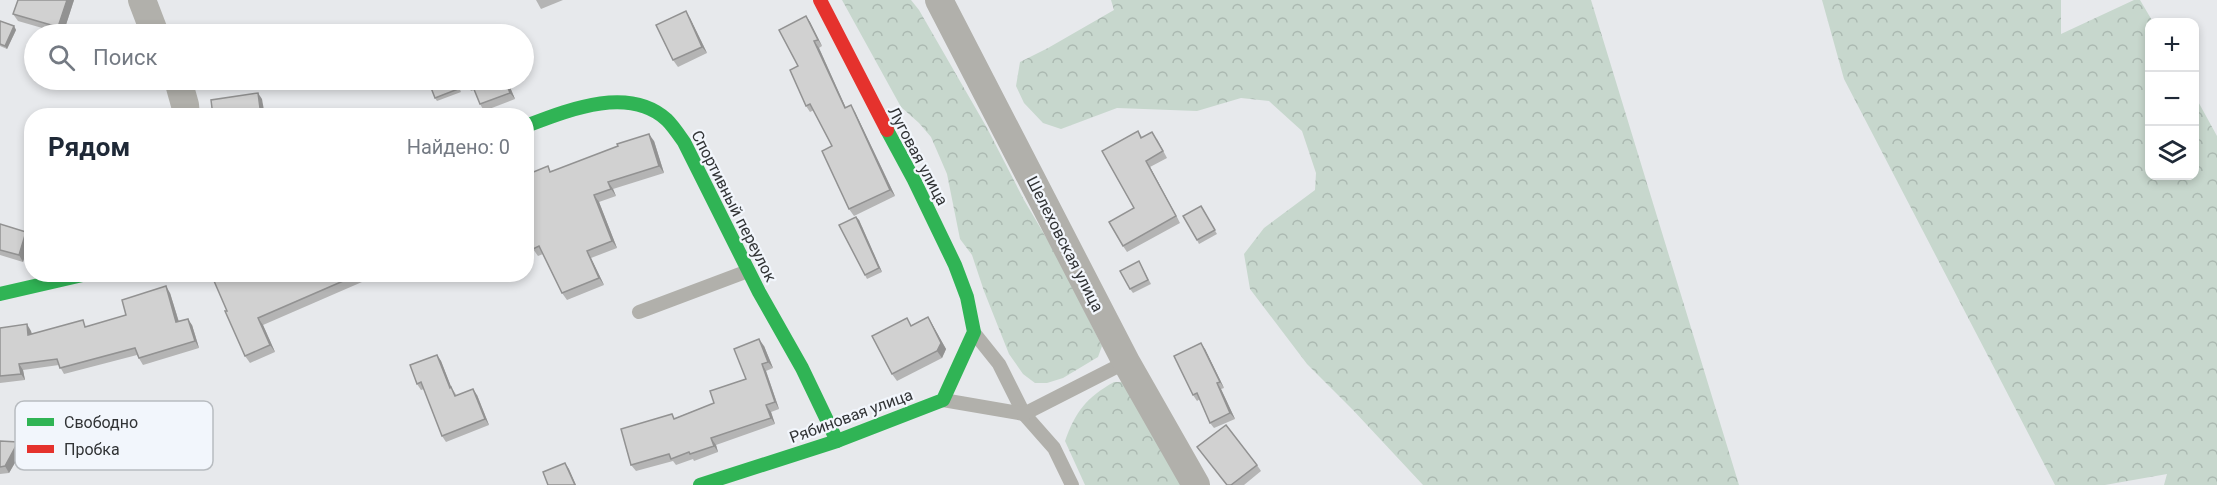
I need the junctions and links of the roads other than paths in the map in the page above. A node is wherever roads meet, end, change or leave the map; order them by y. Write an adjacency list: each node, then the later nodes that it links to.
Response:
1 (142, 0): 4 (street)
2 (820, 0): 12 (street, Луговая улица)
3 (939, 0): 13 (street, Шелеховская улица)
4 (151, 24)
5 (181, 90): 6 (street)
6 (185, 108)
7 (534, 123): 8 (street, Спортивный переулок)
8 (748, 271): 11 (lane); 16 (street, Спортивный переулок)
9 (52, 282): 10 (street)
10 (0, 294)
11 (639, 312)
12 (974, 332): 14 (street); 15 (lane)
13 (1126, 362): 15 (lane); 19 (street, Шелеховская улица)
14 (943, 400): 15 (lane); 16 (street, Рябиновая улица)
15 (1024, 414): 18 (lane)
16 (837, 441): 17 (street, Рябиновая улица)
17 (700, 485)
18 (1072, 485)
19 (1196, 485)

